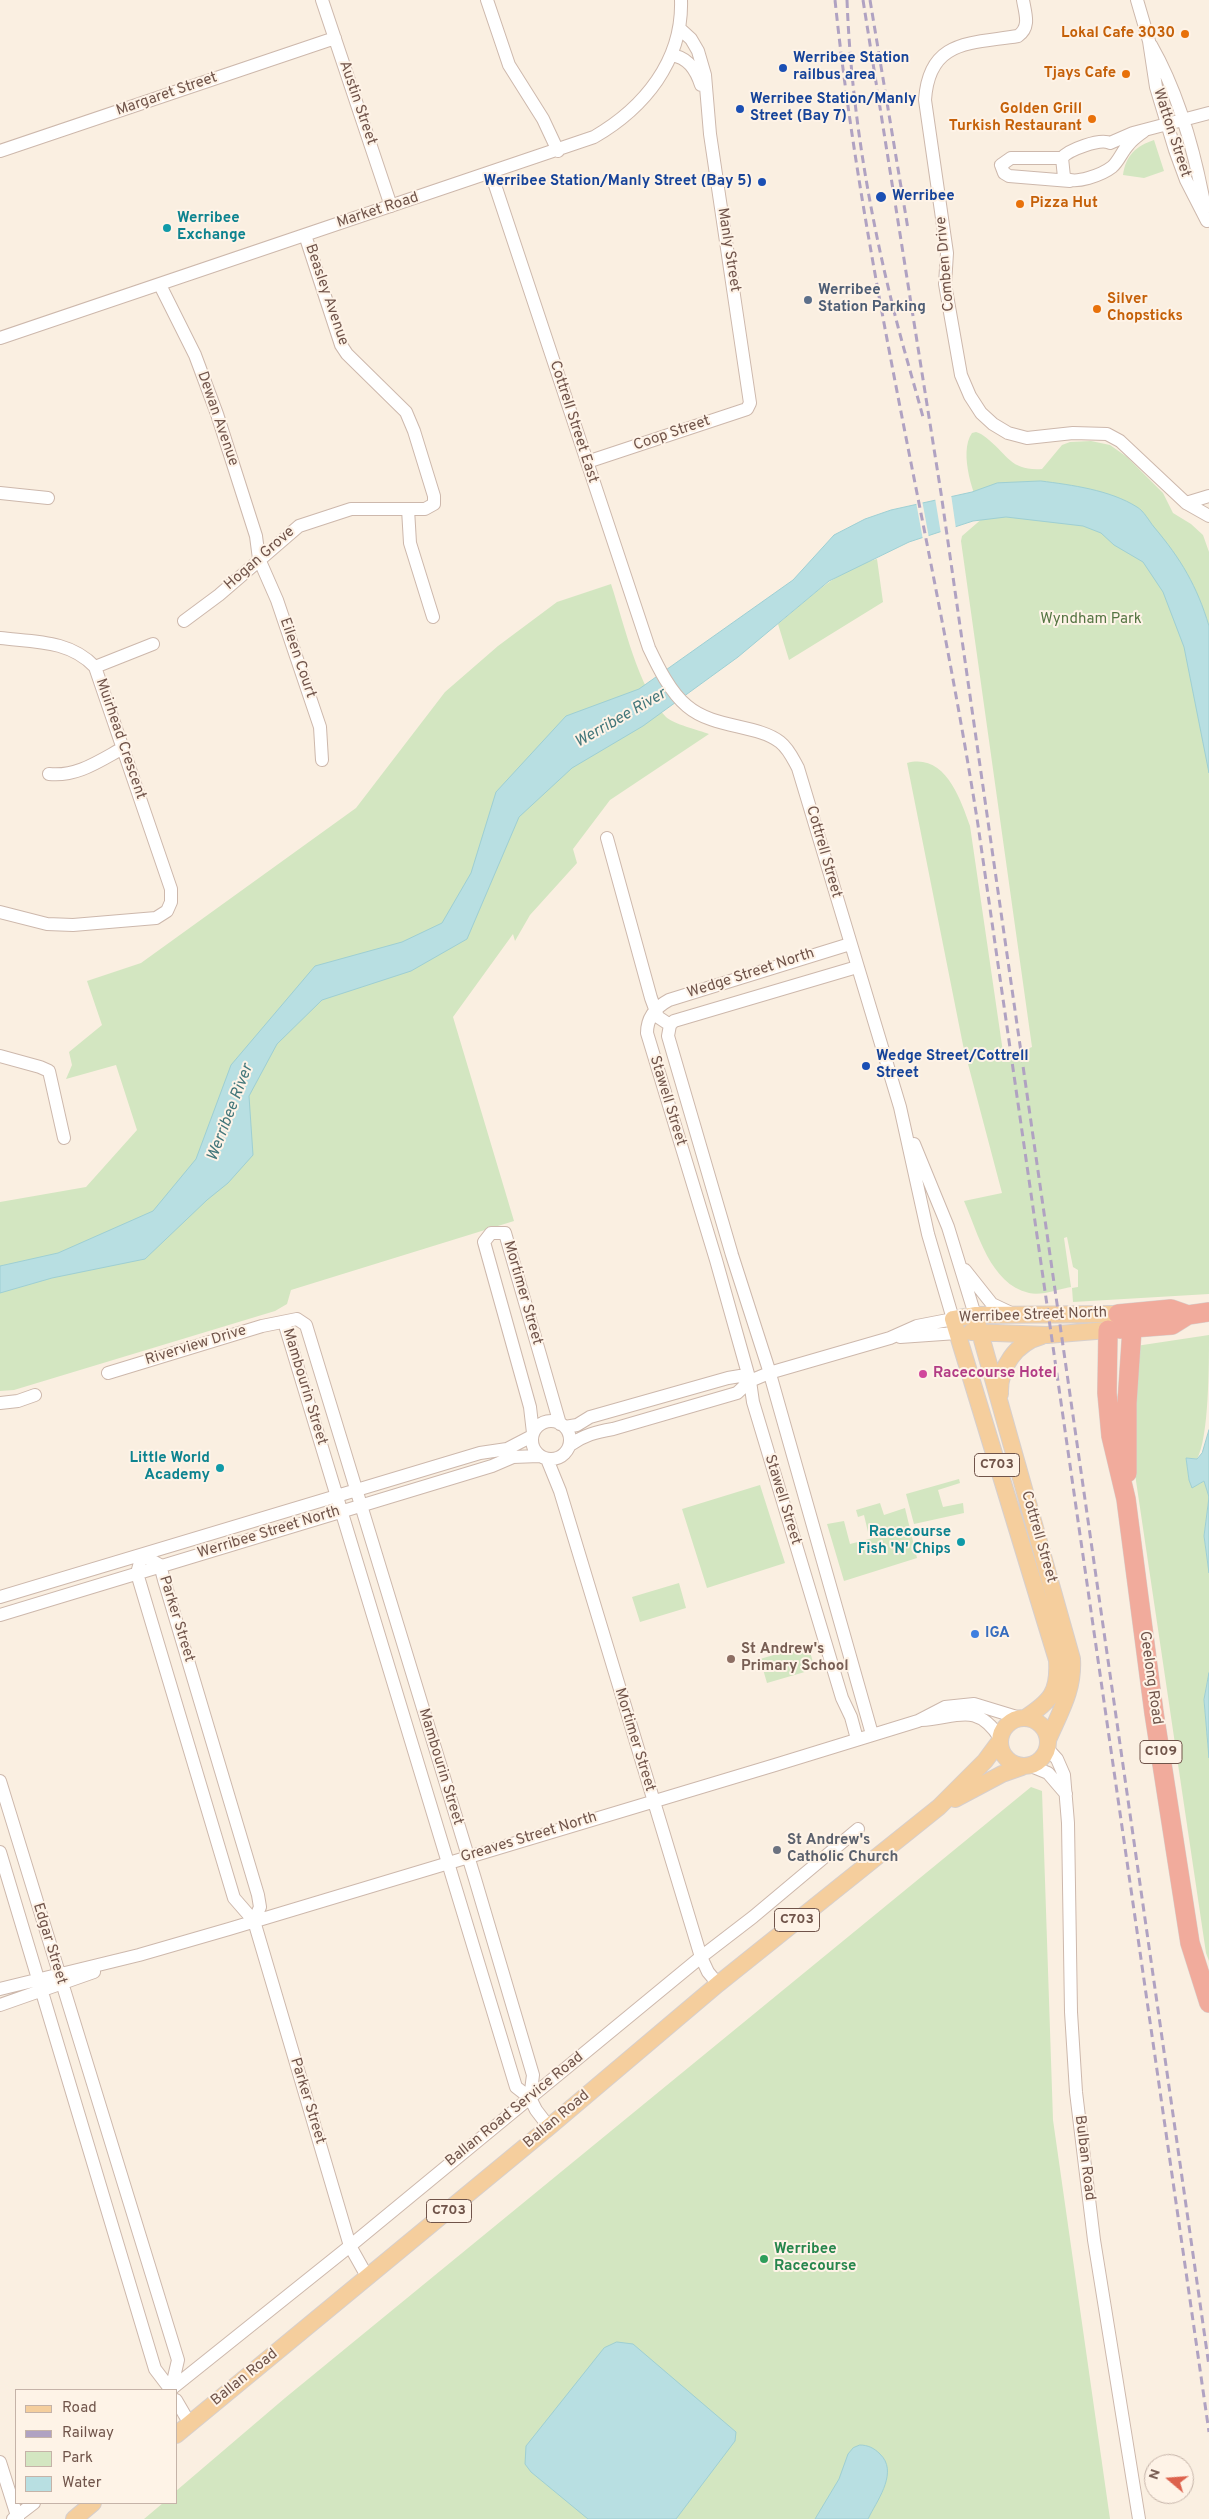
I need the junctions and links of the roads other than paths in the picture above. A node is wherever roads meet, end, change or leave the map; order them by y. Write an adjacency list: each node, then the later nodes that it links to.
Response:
1 (322, 0): 7 (street, Austin Street)
2 (486, 0): 17 (street)
3 (681, 0): 6 (street, Market Road)
4 (1023, 0): 32 (street, Comben Drive)
5 (1137, 0): 8 (street, Watton Street)
6 (679, 28): 9 (street, Market Road); 10 (street, Manly Street)
7 (335, 38): 16 (street, Margaret Street); 22 (street, Austin Street)
8 (1149, 40): 12 (street, Watton Street); 13 (street, Watton Street)
9 (671, 55): 10 (street, Manly Street); 17 (street, Market Road)
10 (706, 102): 27 (street, Manly Street)
11 (1209, 113): 12 (street)
12 (1183, 121): 13 (street); 23 (street, Watton Street)
13 (1167, 126): 14 (street); 23 (street, Watton Street)
14 (1144, 131): 15 (street); 19 (street)
15 (1110, 143): 18 (street); 19 (street)
16 (0, 151)
17 (558, 151): 20 (street, Market Road)
18 (1062, 158): 21 (street); 21 (street)
19 (1116, 162): 21 (street)
20 (491, 173): 22 (street, Market Road); 28 (street, Cottrell Street East)
21 (1070, 181)
22 (391, 206): 24 (street, Market Road)
23 (1208, 225)
24 (305, 235): 25 (street, Market Road); 33 (street, Beasley Avenue)
25 (160, 285): 26 (street, Market Road); 36 (street, Dewan Avenue)
26 (0, 338)
27 (751, 399): 28 (street, Coop Street)
28 (587, 462): 42 (street, Cottrell Street East)
29 (0, 493): 31 (street)
30 (1209, 496): 32 (street)
31 (48, 498)
32 (1186, 503): 35 (street, Comben Drive)
33 (433, 506): 34 (street, Hogan Grove)
34 (408, 509): 36 (street, Hogan Grove); 37 (street)
35 (1209, 516)
36 (259, 559): 38 (street, Hogan Grove); 44 (street, Eileen Court)
37 (433, 617)
38 (184, 621)
39 (0, 638): 41 (street, Muirhead Crescent)
40 (153, 644): 41 (street)
41 (95, 667): 43 (street, Muirhead Crescent)
42 (660, 669): 48 (street, Cottrell Street)
43 (123, 748): 45 (street); 47 (street, Muirhead Crescent)
44 (322, 760)
45 (49, 774)
46 (607, 838): 50 (street)
47 (0, 912)
48 (850, 944): 49 (street, Cottrell Street); 50 (street, Wedge Street North)
49 (857, 967): 51 (street, Wedge Street North); 53 (street, Cottrell Street)
50 (656, 1010): 51 (street); 56 (street, Stawell Street)
51 (670, 1025): 55 (street, Stawell Street)
52 (0, 1056): 54 (street)
53 (900, 1107): 58 (street, Cottrell Street); 66 (street, Cottrell Street)
54 (64, 1138)
55 (712, 1188): 56 (street); 57 (street, Stawell Street)
56 (695, 1192): 59 (street, Stawell Street)
57 (732, 1255): 59 (street); 72 (street, Stawell Street)
58 (957, 1257): 62 (street, Cottrell Street); 63 (street)
59 (716, 1260): 73 (street, Stawell Street)
60 (1209, 1312): 64 (highway)
61 (1118, 1314): 63 (main road, Werribee Street North); 64 (highway); 67 (highway); 68 (highway)
62 (975, 1315): 63 (main road, Werribee Street North); 66 (main road, Werribee Street North); 69 (main road, Cottrell Street)
63 (1019, 1315)
64 (1188, 1315): 67 (highway)
65 (284, 1322): 71 (street, Riverview Drive); 81 (street, Mambourin Street); 83 (street, Mambourin Street)
66 (955, 1326): 69 (main road, Werribee Street North); 72 (street, Werribee Street North); 92 (main road, Cottrell Street / C703)
67 (1132, 1329): 68 (highway); 84 (highway, Geelong Road / C109)
68 (1108, 1330): 70 (main road, Werribee Street North / C703); 84 (highway, Geelong Road / C109)
69 (980, 1331): 70 (main road, Werribee Street North); 76 (main road, Cottrell Street)
70 (1046, 1335): 76 (main road, C703)
71 (108, 1373)
72 (769, 1373): 73 (street, Werribee Street North); 96 (street, Stawell Street)
73 (750, 1380): 77 (street, Werribee Street North); 79 (street, Werribee Street North); 97 (street, Stawell Street)
74 (35, 1395): 75 (street)
75 (0, 1403)
76 (1001, 1407): 88 (main road, Cottrell Street / C703)
77 (563, 1426): 78 (street); 78 (street, Mortimer Street); 79 (street)
78 (533, 1434): 80 (street); 81 (street, Werribee Street North)
79 (566, 1451): 80 (street); 82 (street, Mortimer Street)
80 (543, 1458): 82 (street, Mortimer Street); 85 (street, Werribee Street North)
81 (357, 1490): 83 (street, Werribee Street North); 85 (street, Mambourin Street)
82 (560, 1490): 103 (street, Mortimer Street)
83 (336, 1496): 86 (street, Mambourin Street); 87 (street, Werribee Street North)
84 (1126, 1499): 116 (highway, Geelong Road / C109)
85 (362, 1505): 86 (street, Werribee Street North); 107 (street, Mambourin Street)
86 (342, 1511): 89 (street, Werribee Street North); 108 (street, Mambourin Street)
87 (142, 1555): 89 (street, Parker Street); 90 (street, Parker Street); 91 (street, Werribee Street North)
88 (1045, 1564): 92 (main road); 99 (main road, Cottrell Street / C703)
89 (160, 1565): 90 (street, Werribee Street North); 109 (street, Parker Street)
90 (137, 1573): 93 (street, Werribee Street North); 109 (street, Parker Street)
91 (0, 1596)
92 (1036, 1597): 94 (main road, Cottrell Street / C703)
93 (0, 1615)
94 (1023, 1718): 95 (street, Greaves Street North); 98 (main road, C703); 99 (main road)
95 (918, 1721): 96 (street, Greaves Street North); 98 (street, Greaves Street North)
96 (872, 1734): 97 (street, Greaves Street North)
97 (857, 1739): 103 (street, Greaves Street North)
98 (999, 1740): 100 (main road); 104 (main road, Ballan Road / C703)
99 (1048, 1744): 100 (main road, C703); 102 (street, Bulban Road)
100 (1027, 1766): 102 (street); 104 (main road, Ballan Road / C703)
101 (0, 1781): 112 (street, Edgar Street)
102 (1066, 1794): 135 (street, Bulban Road)
103 (652, 1801): 107 (street, Greaves Street North); 110 (street, Mortimer Street)
104 (939, 1807): 113 (main road, Ballan Road / C703)
105 (858, 1829): 110 (street, Ballan Road Service Road)
106 (0, 1852): 111 (street, Edgar Street)
107 (468, 1856): 108 (street, Greaves Street North); 118 (street, Mambourin Street)
108 (446, 1863): 109 (street, Greaves Street North); 118 (street, Mambourin Street)
109 (254, 1921): 112 (street, Greaves Street North); 122 (street, Parker Street)
110 (700, 1957): 113 (street, Mortimer Street); 118 (street, Ballan Road Service Road)
111 (38, 1979): 112 (street, Greaves Street North); 114 (street, Greaves Street North); 115 (street, Edgar Street)
112 (60, 1980): 115 (street, Greaves Street North); 119 (street, Edgar Street)
113 (718, 1984): 121 (main road, Ballan Road / C703)
114 (0, 1990)
115 (42, 1992): 117 (street, Greaves Street North); 120 (street, Edgar Street)
116 (1209, 2003)
117 (0, 2005)
118 (530, 2098): 121 (street, Mambourin Street); 122 (street, Ballan Road Service Road)
119 (99, 2107): 120 (street); 125 (street, Edgar Street)
120 (78, 2115): 124 (street, Edgar Street)
121 (549, 2127): 123 (main road, Ballan Road / C703)
122 (350, 2246): 123 (street, Parker Street); 126 (street, Ballan Road Service Road)
123 (368, 2278): 128 (main road, Ballan Road / C703)
124 (170, 2389)
125 (171, 2389)
126 (172, 2389)
127 (178, 2403): 128 (street)
128 (190, 2424): 129 (main road, Ballan Road / C703)
129 (178, 2433)
130 (0, 2462): 133 (street)
131 (33, 2504): 133 (street)
132 (93, 2504): 134 (main road)
133 (16, 2518)
134 (74, 2519)
135 (1139, 2519)

